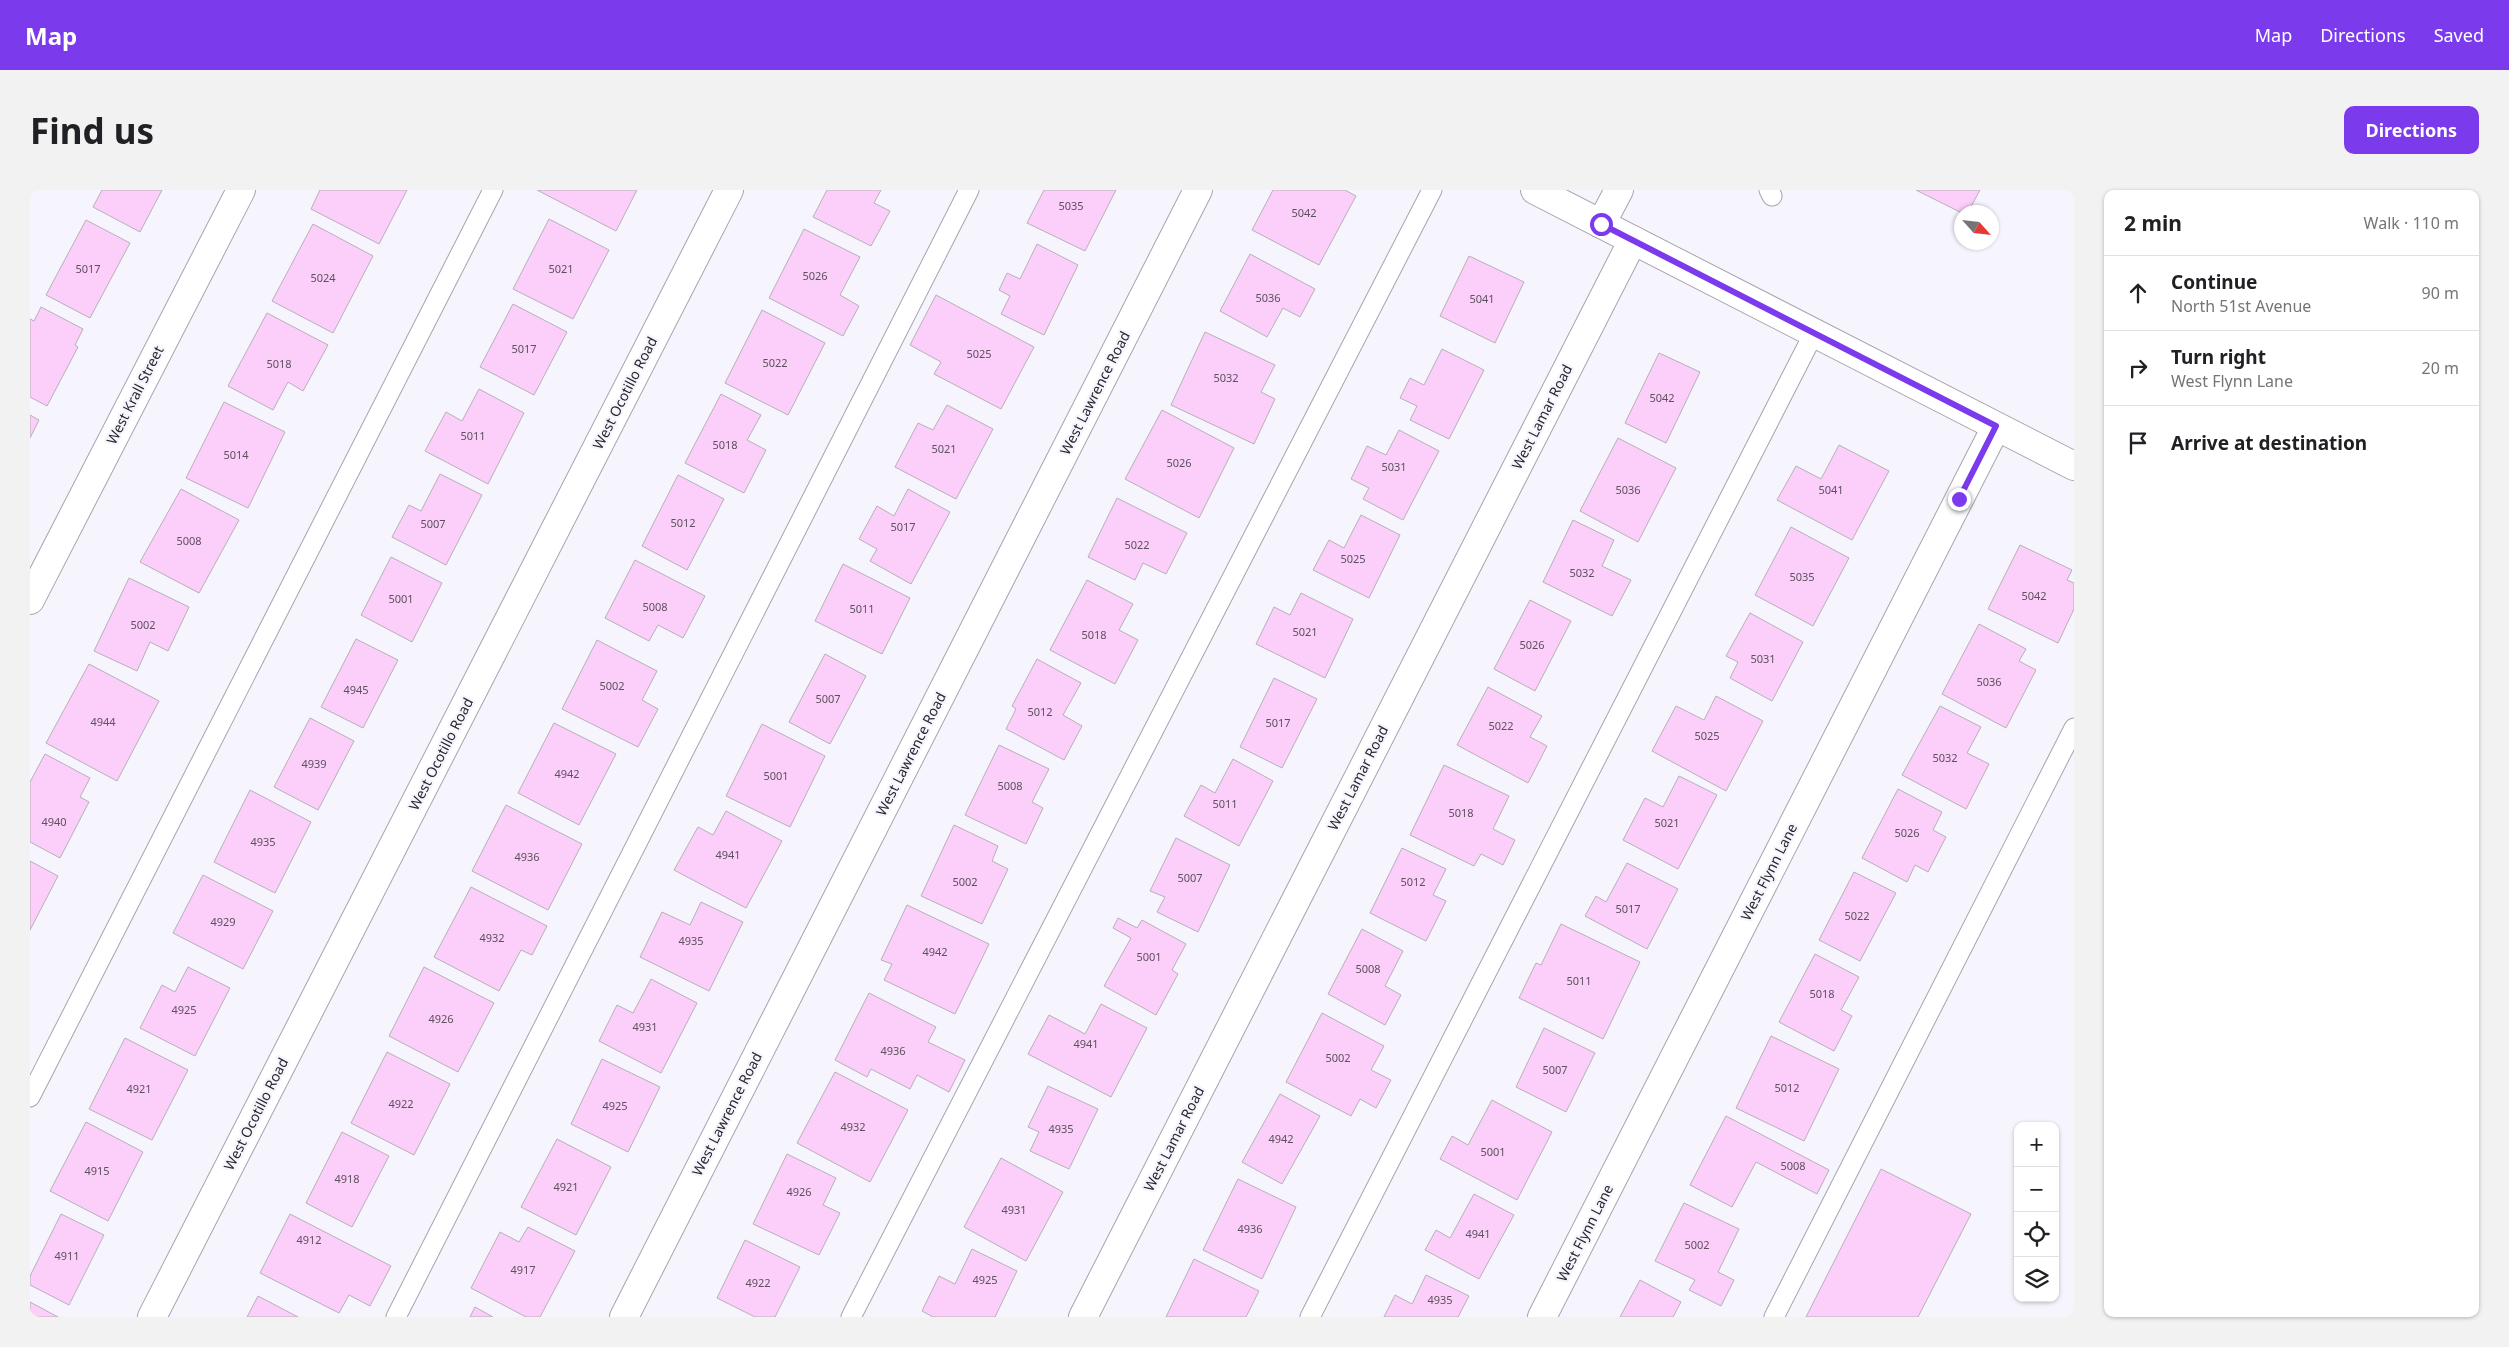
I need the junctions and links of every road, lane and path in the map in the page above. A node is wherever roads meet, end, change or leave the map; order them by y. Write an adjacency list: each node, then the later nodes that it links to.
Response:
1 (241, 190): 14 (street, West Krall Street)
2 (493, 190): 16 (lane)
3 (729, 190): 17 (street, West Ocotillo Road)
4 (969, 190): 18 (lane)
5 (1198, 190): 19 (street, West Lawrence Road)
6 (1432, 190): 20 (lane)
7 (1535, 190): 9 (street)
8 (1619, 190): 9 (street)
9 (1601, 224): 10 (street)
10 (1633, 240): 11 (street); 21 (street, West Lamar Road)
11 (1814, 333): 12 (street); 22 (lane)
12 (1996, 426): 13 (street); 23 (street, West Flynn Lane)
13 (2074, 466)
14 (30, 600)
15 (2074, 728): 24 (lane)
16 (30, 1096)
17 (152, 1317)
18 (396, 1317)
19 (624, 1317)
20 (851, 1317)
21 (1083, 1317)
22 (1310, 1317)
23 (1542, 1317)
24 (1774, 1317)

